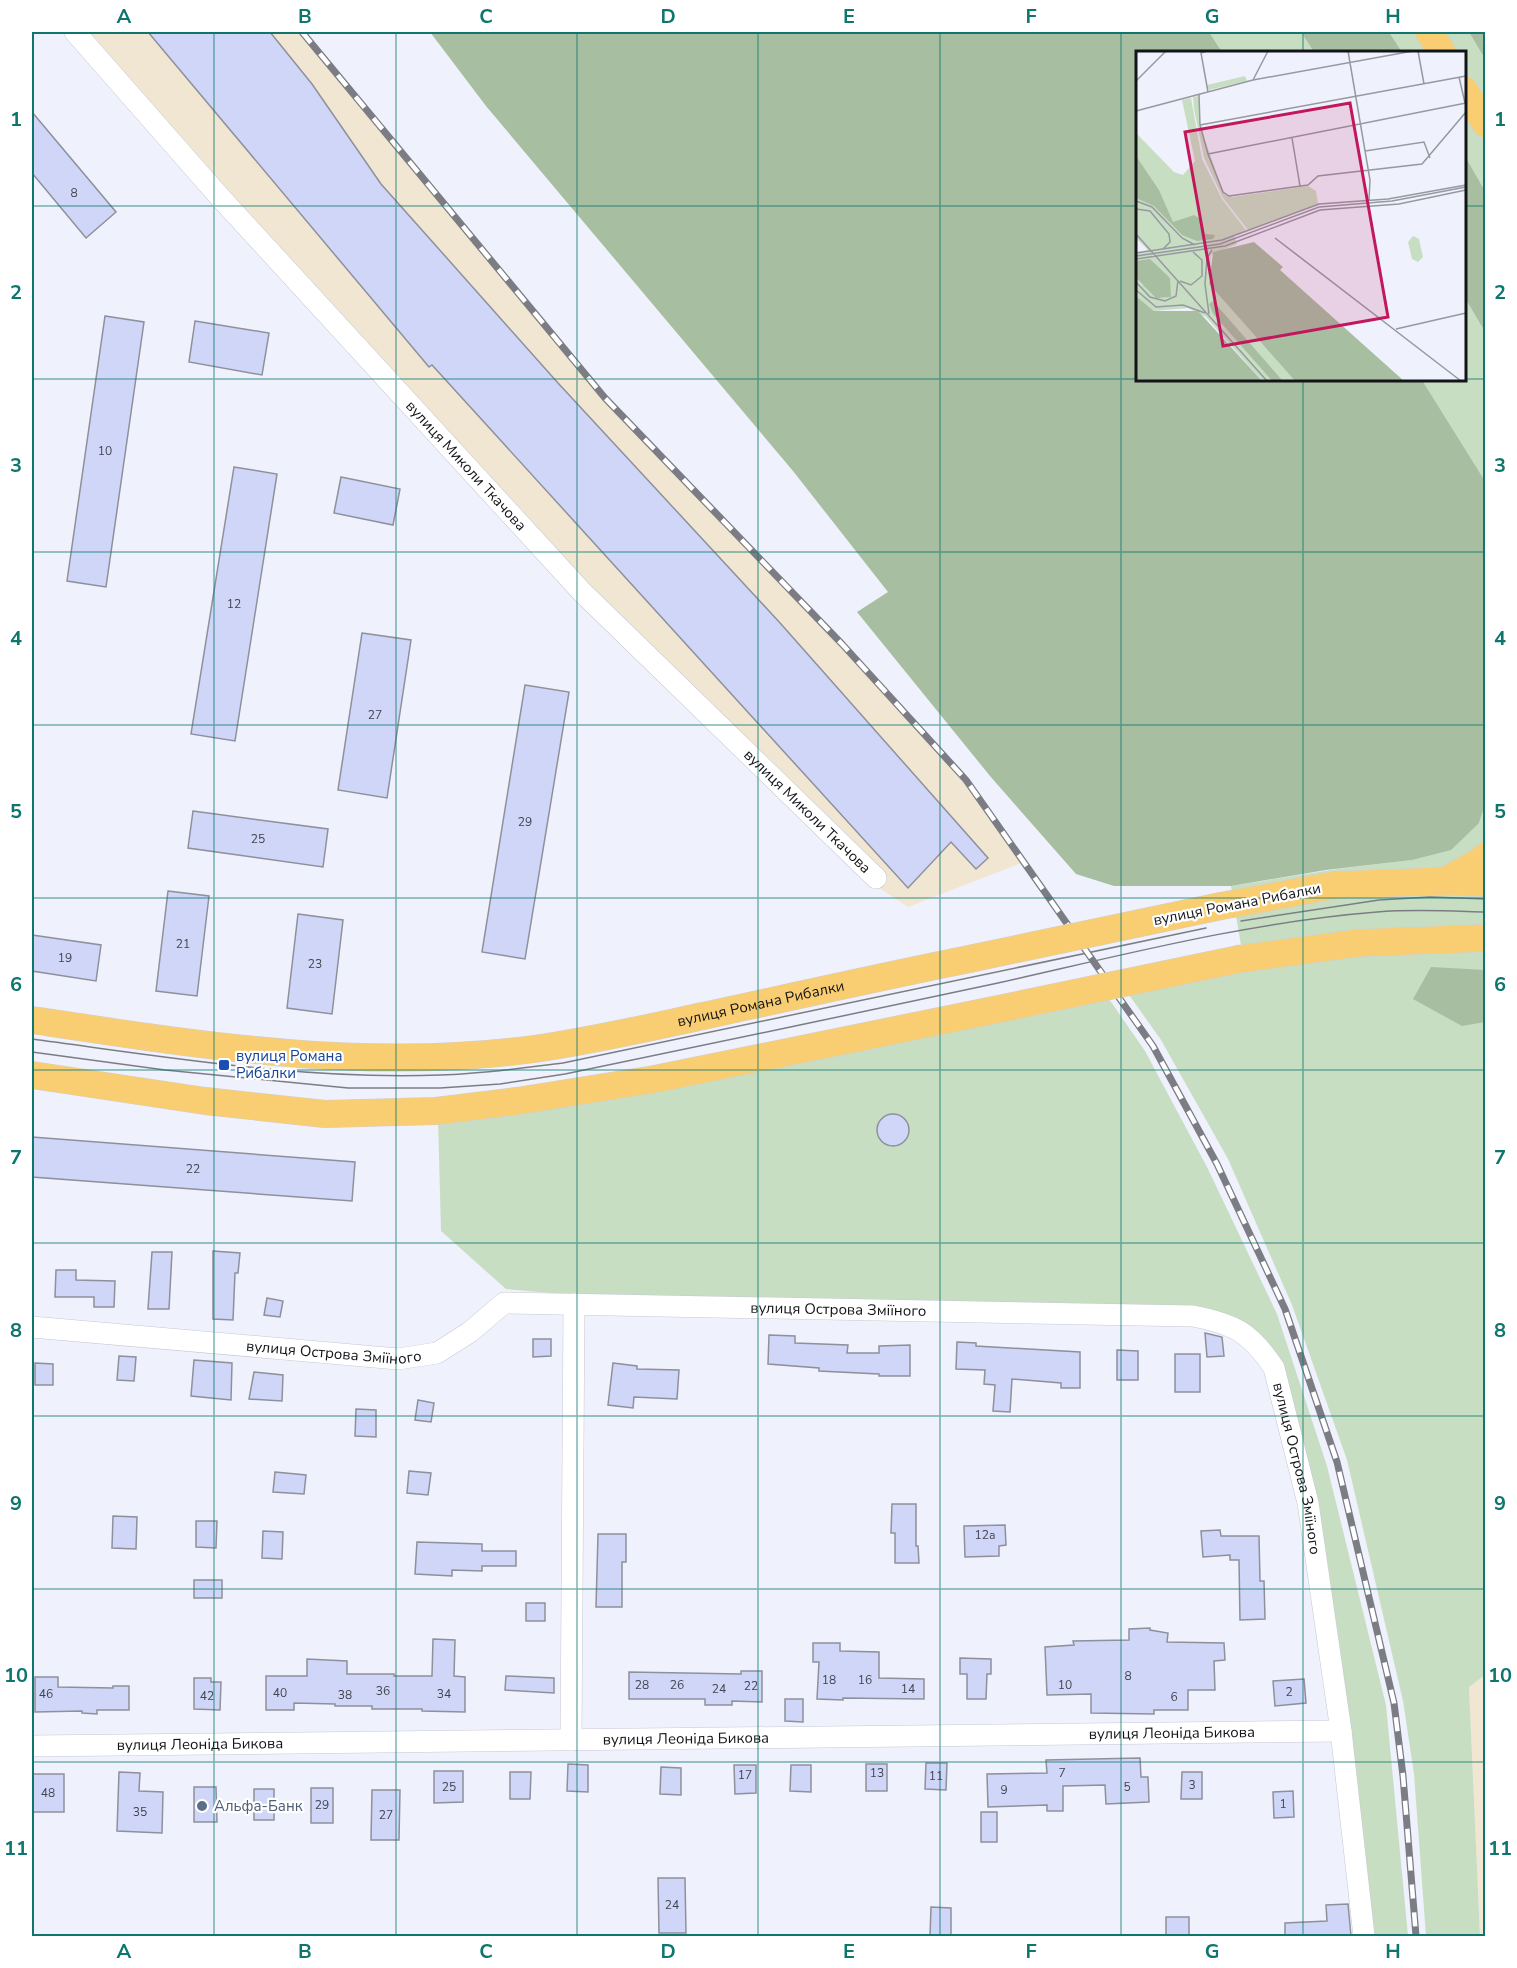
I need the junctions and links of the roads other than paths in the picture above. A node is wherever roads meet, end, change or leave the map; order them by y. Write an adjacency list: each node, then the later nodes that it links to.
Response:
1 (75, 32): 7 (street, вулиця Миколи Ткачова)
2 (1429, 32): 3 (main road)
3 (1441, 51)
4 (1466, 93): 5 (main road)
5 (1485, 124)
6 (1485, 856): 8 (main road)
7 (876, 878)
8 (1445, 881): 9 (main road, вулиця Романа Рибалки); 11 (main road, вулиця Романа Рибалки, bridge)
9 (1485, 883)
10 (1485, 938): 12 (main road, bridge)
11 (32, 1020)
12 (32, 1075)
13 (574, 1304): 14 (street, вулиця Острова Зміїного); 15 (street, вулиця Острова Зміїного); 16 (street)
14 (32, 1327)
15 (1341, 1731): 16 (street, вулиця Леоніда Бикова); 18 (street, вулиця Острова Зміїного)
16 (570, 1740): 17 (street, вулиця Леоніда Бикова)
17 (32, 1746)
18 (1364, 1936)

